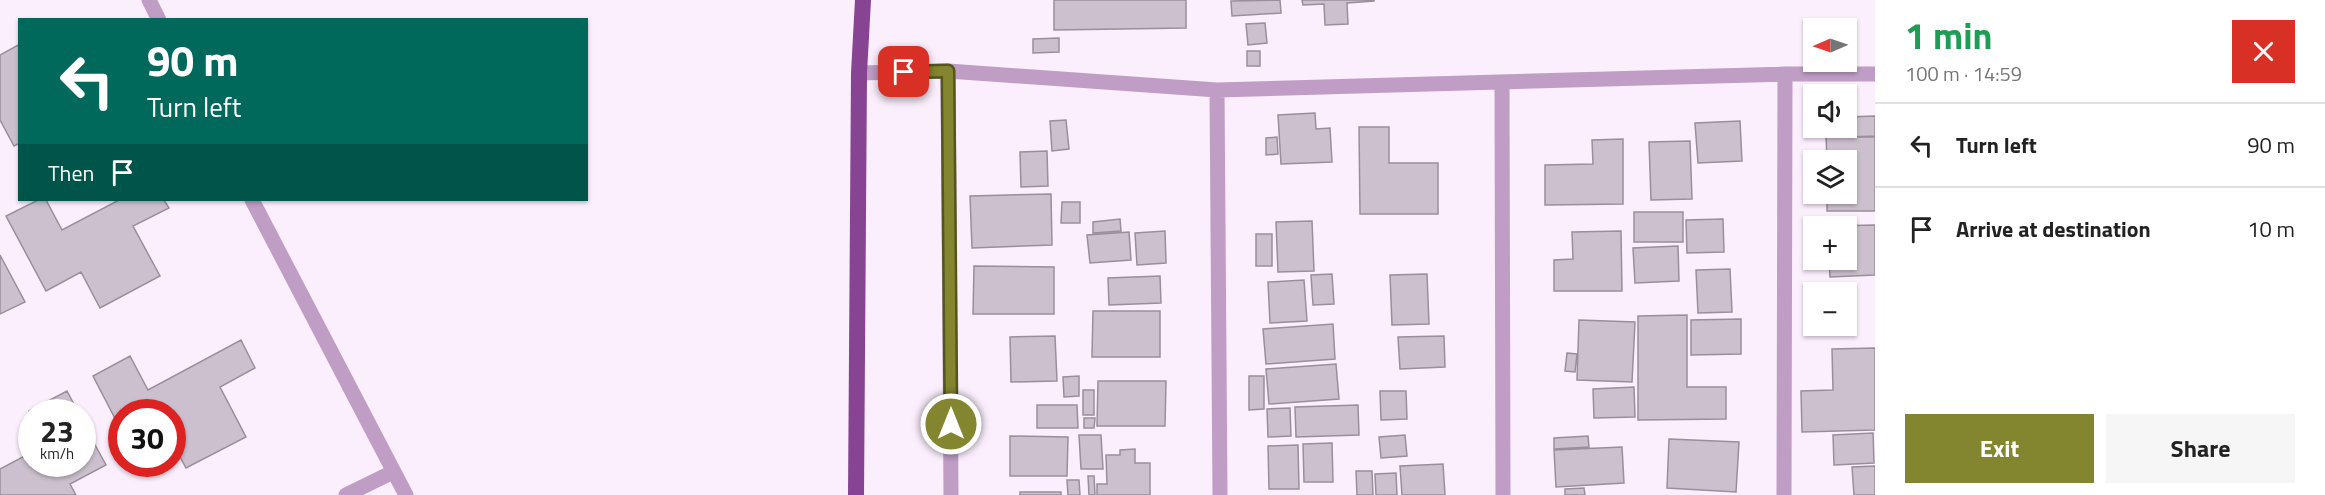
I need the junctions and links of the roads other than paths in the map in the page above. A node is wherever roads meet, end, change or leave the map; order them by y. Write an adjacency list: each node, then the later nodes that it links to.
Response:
1 (149, 0): 3 (street)
2 (863, 0): 5 (highway)
3 (158, 18)
4 (948, 71): 5 (street); 9 (street); 15 (street)
5 (859, 73): 14 (highway)
6 (1785, 74): 7 (street); 8 (street); 18 (street)
7 (1875, 74)
8 (1502, 83): 9 (street); 17 (street)
9 (1217, 90): 16 (street)
10 (253, 201): 11 (street)
11 (393, 472): 12 (street); 13 (street)
12 (346, 495)
13 (406, 495)
14 (856, 495)
15 (951, 495)
16 (1220, 495)
17 (1503, 495)
18 (1784, 495)

